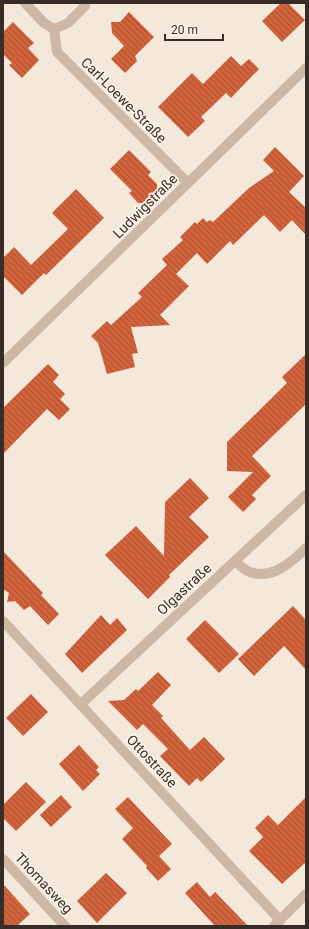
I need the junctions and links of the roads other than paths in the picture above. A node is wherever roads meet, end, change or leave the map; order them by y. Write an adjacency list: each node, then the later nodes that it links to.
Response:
1 (25, 3): 3 (street)
2 (84, 3): 3 (street)
3 (54, 29): 5 (street, Carl-Loewe-Straße)
4 (306, 68): 5 (street, Ludwigstraße)
5 (188, 184): 6 (street, Ludwigstraße)
6 (3, 363)
7 (306, 495): 9 (street, Olgastraße)
8 (306, 548): 9 (street)
9 (235, 561): 11 (street, Olgastraße)
10 (3, 621): 11 (street, Ottostraße)
11 (81, 704): 14 (street, Ottostraße)
12 (3, 859): 15 (street, Thomasweg)
13 (306, 894): 14 (street)
14 (277, 923)
15 (65, 926)

